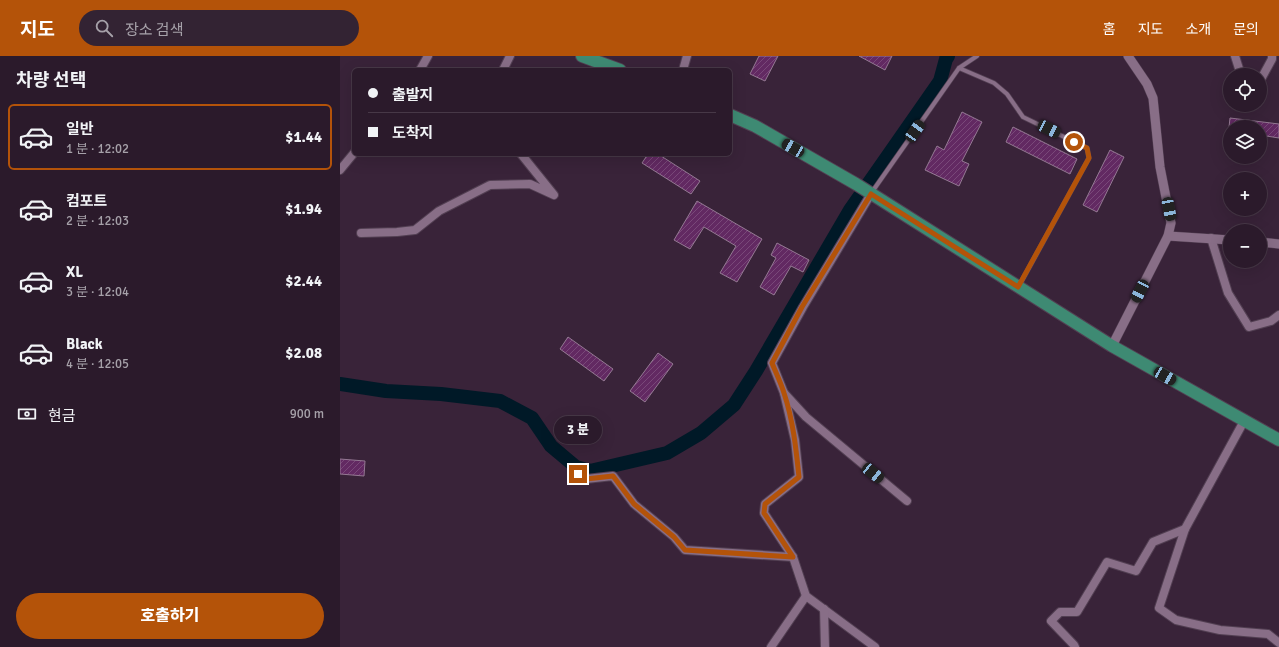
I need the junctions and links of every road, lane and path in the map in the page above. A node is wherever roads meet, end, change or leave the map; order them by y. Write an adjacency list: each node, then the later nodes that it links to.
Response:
1 (428, 56): 9 (street)
2 (510, 56): 10 (street)
3 (582, 56): 11 (main road)
4 (687, 56): 12 (street)
5 (977, 56): 13 (lane)
6 (1128, 56): 22 (street)
7 (1234, 56): 14 (street)
8 (1274, 57): 15 (street)
9 (421, 68)
10 (505, 68)
11 (615, 68)
12 (683, 68)
13 (959, 68): 20 (lane); 27 (lane)
14 (1238, 68)
15 (1267, 69)
16 (732, 115): 20 (main road)
17 (352, 155): 19 (street)
18 (523, 156): 21 (street)
19 (340, 170)
20 (870, 194): 27 (main road); 30 (street)
21 (361, 233)
22 (1168, 236): 23 (street); 29 (street)
23 (1211, 238): 24 (street); 28 (street)
24 (1223, 239)
25 (1267, 243): 26 (street)
26 (1279, 244)
27 (1018, 287): 29 (main road)
28 (1279, 315)
29 (1112, 346): 31 (main road)
30 (784, 393): 34 (street); 36 (street)
31 (1244, 421): 32 (main road); 35 (street)
32 (1279, 440)
33 (578, 474): 36 (street)
34 (907, 501)
35 (1185, 529): 39 (street); 43 (street)
36 (793, 557): 37 (street)
37 (806, 596): 38 (street); 40 (street)
38 (824, 610): 41 (street); 42 (street)
39 (1279, 643)
40 (771, 647)
41 (825, 647)
42 (875, 647)
43 (1075, 647)

